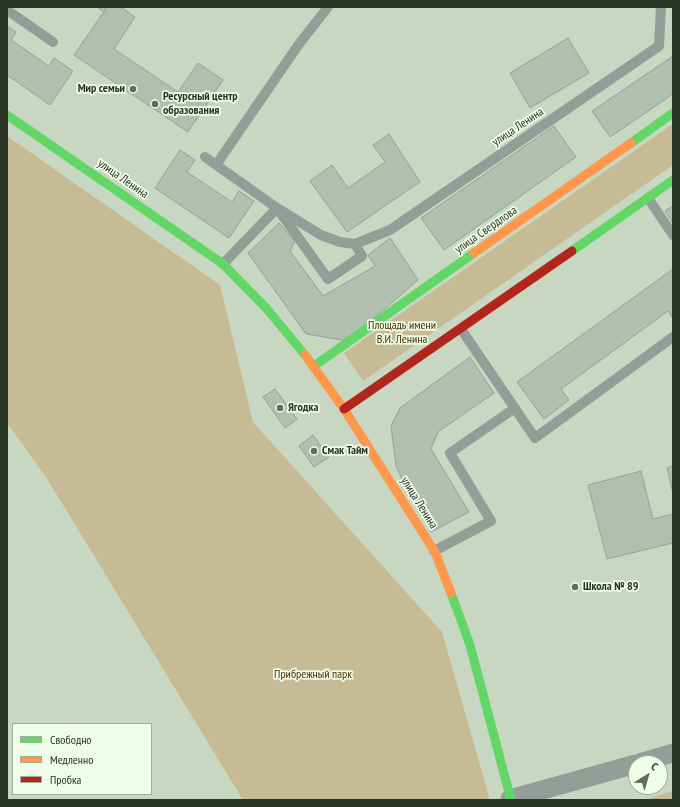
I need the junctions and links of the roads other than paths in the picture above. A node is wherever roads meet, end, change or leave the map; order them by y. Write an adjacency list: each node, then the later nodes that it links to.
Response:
1 (328, 7): 8 (lane)
2 (661, 7): 13 (lane, улица Ленина)
3 (7, 10): 4 (lane)
4 (52, 42)
5 (673, 113): 17 (street, улица Свердлова)
6 (7, 115): 14 (street, улица Ленина)
7 (204, 157): 8 (lane)
8 (216, 165): 11 (lane)
9 (673, 180): 10 (street)
10 (648, 198): 12 (lane); 15 (street)
11 (277, 208): 13 (lane); 13 (lane); 14 (lane)
12 (673, 235)
13 (355, 244)
14 (223, 264): 17 (street, улица Ленина)
15 (461, 329): 18 (lane); 19 (street)
16 (673, 337): 18 (lane)
17 (314, 366): 19 (street, улица Ленина)
18 (515, 408): 20 (lane)
19 (344, 409): 20 (street, улица Ленина)
20 (434, 551): 22 (street, улица Ленина)
21 (628, 766): 22 (street)
22 (511, 799)

